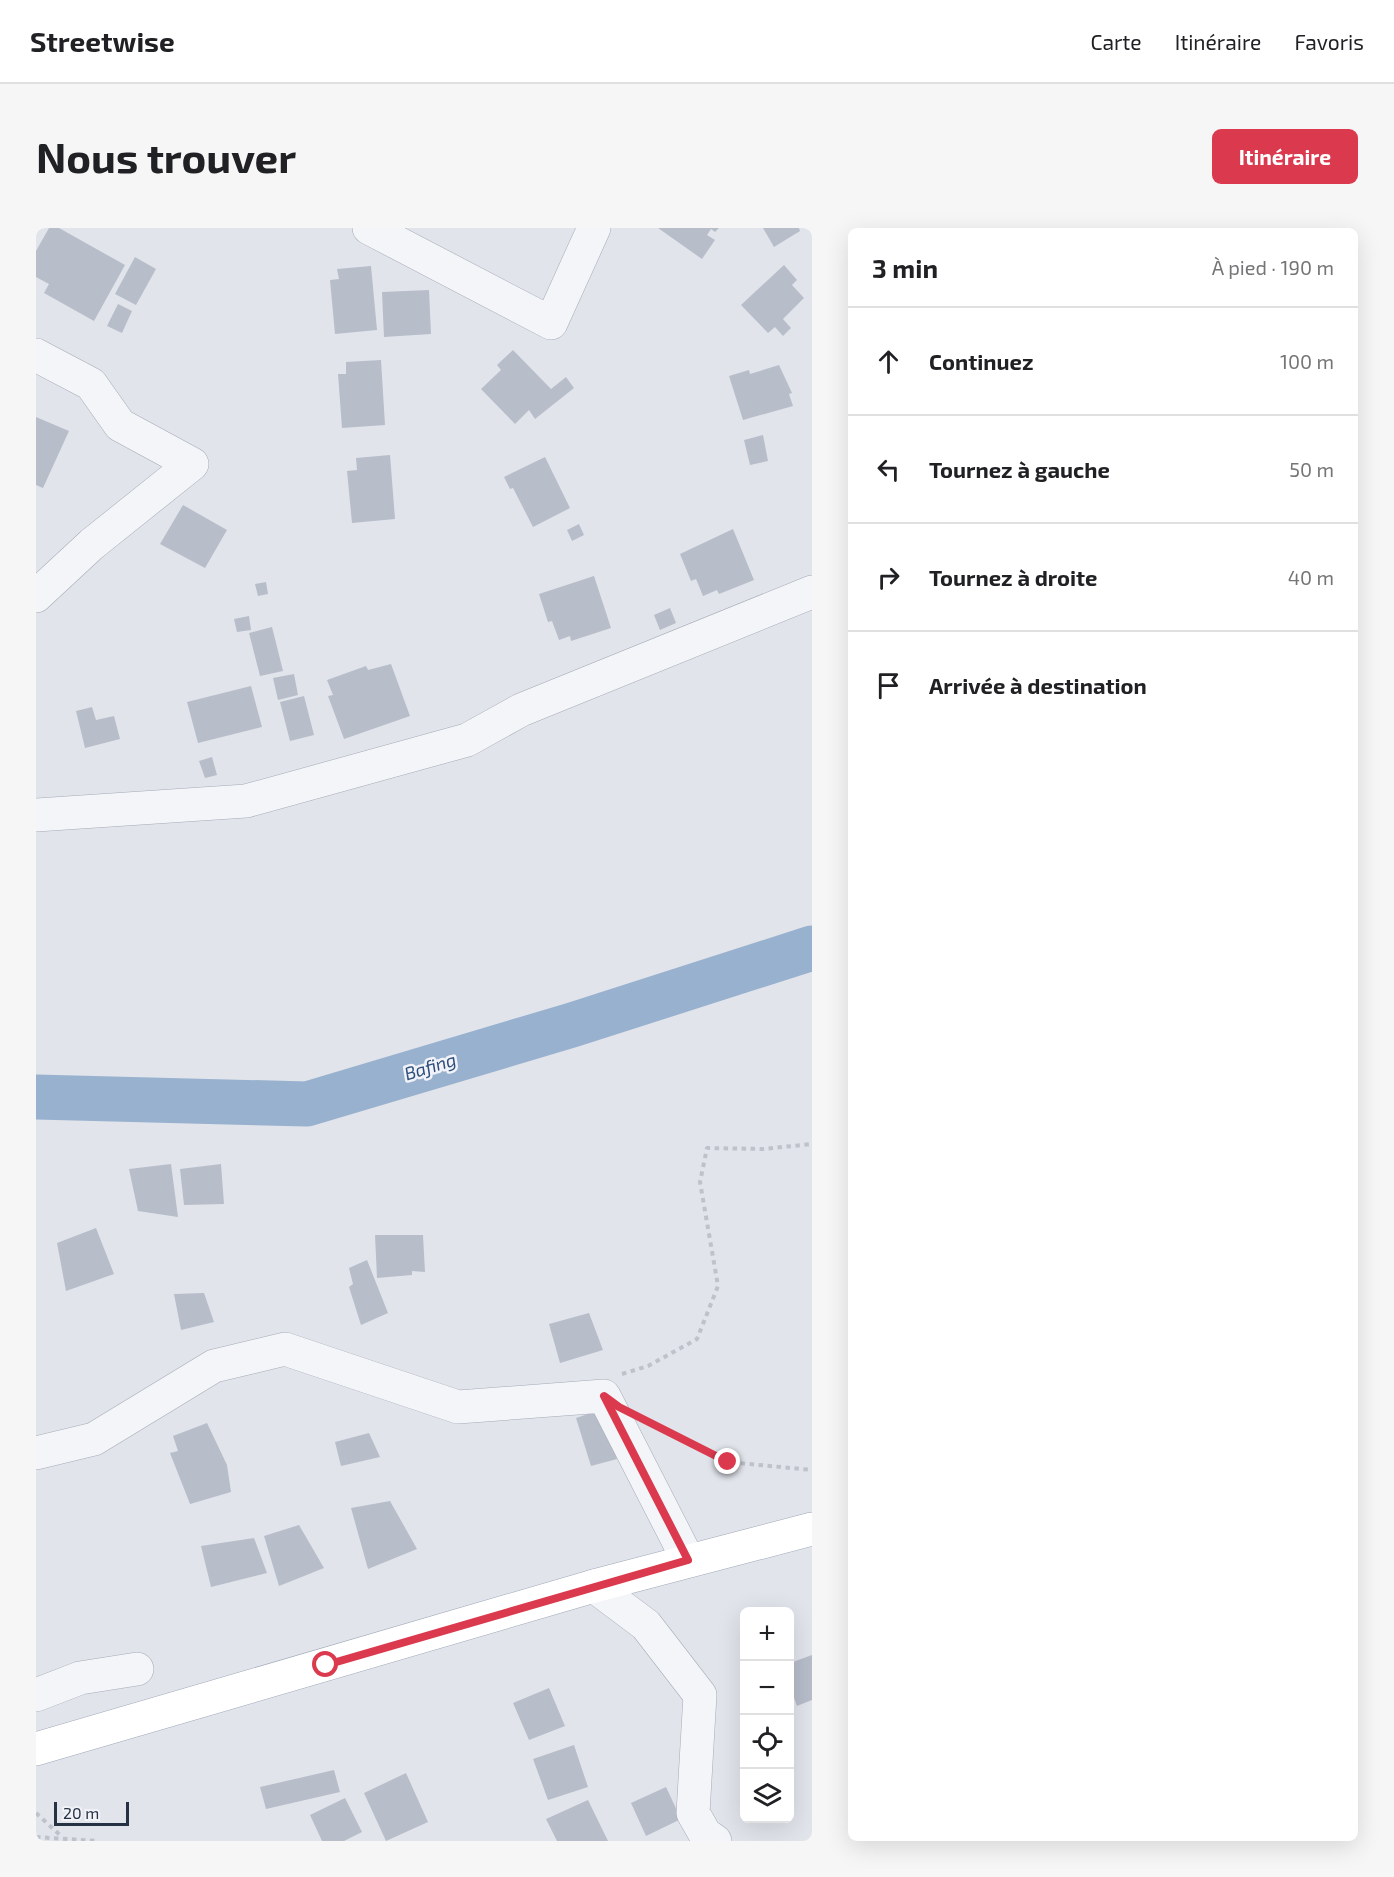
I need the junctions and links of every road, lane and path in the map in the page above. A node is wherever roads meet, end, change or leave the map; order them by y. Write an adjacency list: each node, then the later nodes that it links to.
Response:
1 (369, 228): 2 (street)
2 (594, 228)
3 (36, 355): 5 (street)
4 (812, 592): 6 (street)
5 (36, 596)
6 (36, 815)
7 (812, 1144): 8 (path)
8 (614, 1376)
9 (649, 1422): 11 (path)
10 (36, 1453): 13 (street)
11 (812, 1470)
12 (812, 1529): 13 (main road)
13 (688, 1560): 14 (main road)
14 (594, 1586): 17 (main road); 22 (street)
15 (137, 1669): 16 (street)
16 (36, 1695)
17 (36, 1749)
18 (36, 1813): 20 (path)
19 (36, 1837): 20 (path)
20 (61, 1837): 21 (path)
21 (97, 1841)
22 (715, 1841)

